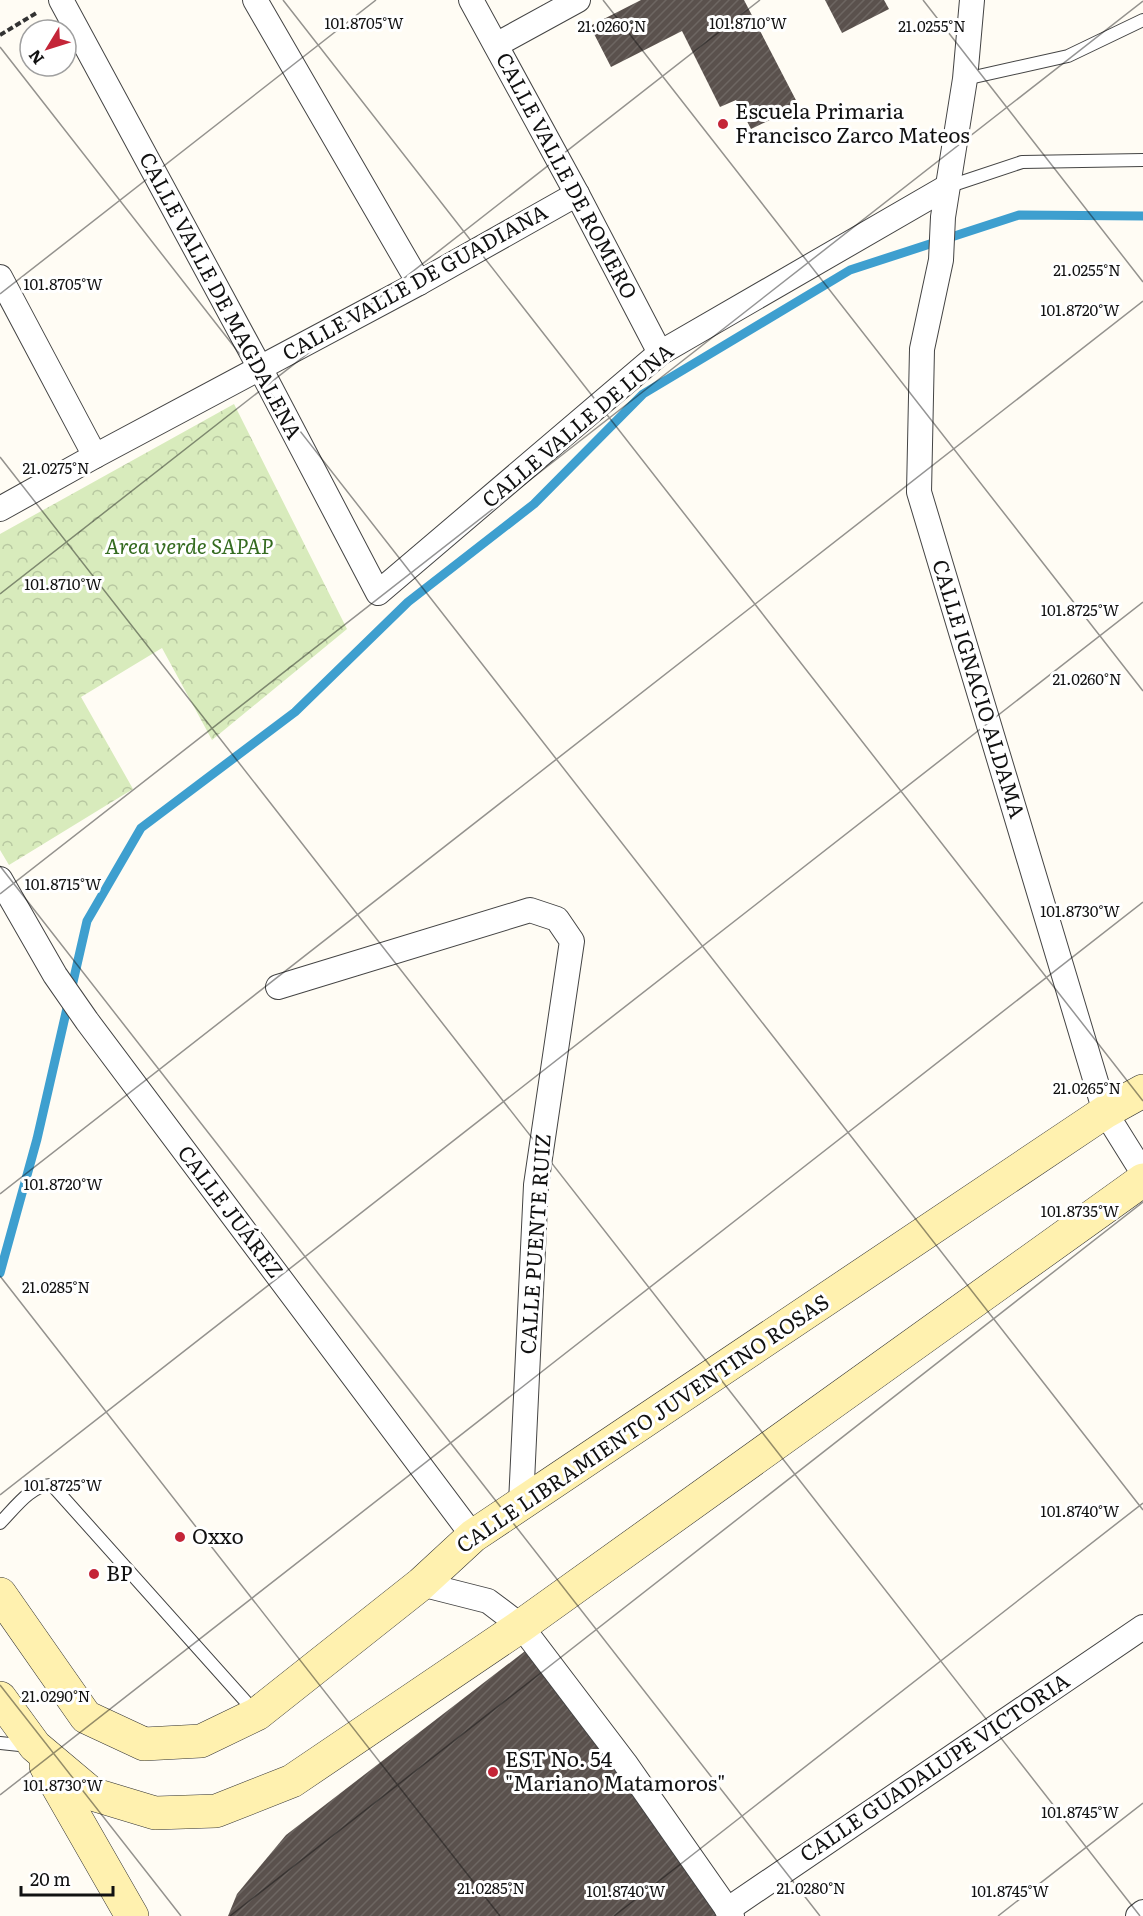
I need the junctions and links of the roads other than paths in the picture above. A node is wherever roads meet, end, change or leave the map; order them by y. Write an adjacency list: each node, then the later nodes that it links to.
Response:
1 (61, 0): 15 (street, CALLE VALLE DE MAGDALENA)
2 (255, 0): 13 (street)
3 (471, 0): 7 (street, CALLE VALLE DE ROMERO)
4 (578, 0): 7 (street)
5 (972, 0): 8 (street, CALLE IGNACIO ALDAMA)
6 (1143, 20): 8 (lane)
7 (496, 45): 11 (street, CALLE VALLE DE ROMERO)
8 (965, 79): 10 (street, CALLE IGNACIO ALDAMA)
9 (1143, 160): 10 (lane)
10 (947, 187): 14 (street, CALLE VALLE DE LUNA); 22 (street, CALLE IGNACIO ALDAMA)
11 (577, 194): 13 (street, CALLE VALLE DE GUADIANA); 14 (street, CALLE VALLE DE ROMERO)
12 (0, 278): 16 (street)
13 (419, 283): 15 (street, CALLE VALLE DE GUADIANA)
14 (660, 353): 18 (street, CALLE VALLE DE LUNA)
15 (260, 368): 16 (street, CALLE VALLE DE GUADIANA); 18 (street, CALLE VALLE DE MAGDALENA)
16 (95, 456): 17 (street, CALLE VALLE DE GUADIANA)
17 (0, 509)
18 (378, 593)
19 (0, 879): 27 (street, CALLE JUÁREZ)
20 (278, 987): 25 (street, CALLE PUENTE RUIZ)
21 (1143, 1091): 22 (main road, CALLE LIBRAMIENTO JUVENTINO ROSAS)
22 (1105, 1112): 23 (street, CALLE IGNACIO ALDAMA); 25 (main road, CALLE LIBRAMIENTO JUVENTINO ROSAS)
23 (1143, 1173)
24 (1143, 1180): 30 (main road)
25 (521, 1503): 27 (main road, CALLE LIBRAMIENTO JUVENTINO ROSAS)
26 (0, 1523): 33 (lane)
27 (472, 1536): 28 (main road, CALLE LIBRAMIENTO JUVENTINO ROSAS)
28 (422, 1584): 30 (street); 33 (main road, CALLE LIBRAMIENTO JUVENTINO ROSAS)
29 (0, 1594): 33 (main road, CALLE LIBRAMIENTO JUVENTINO ROSAS)
30 (521, 1626): 35 (main road); 37 (street)
31 (1143, 1627): 37 (street, CALLE GUADALUPE VICTORIA)
32 (0, 1698): 35 (main road)
33 (256, 1714)
34 (0, 1743): 35 (lane)
35 (35, 1746): 38 (main road)
36 (1143, 1912): 39 (street)
37 (729, 1913)
38 (132, 1916)
39 (1138, 1916)

